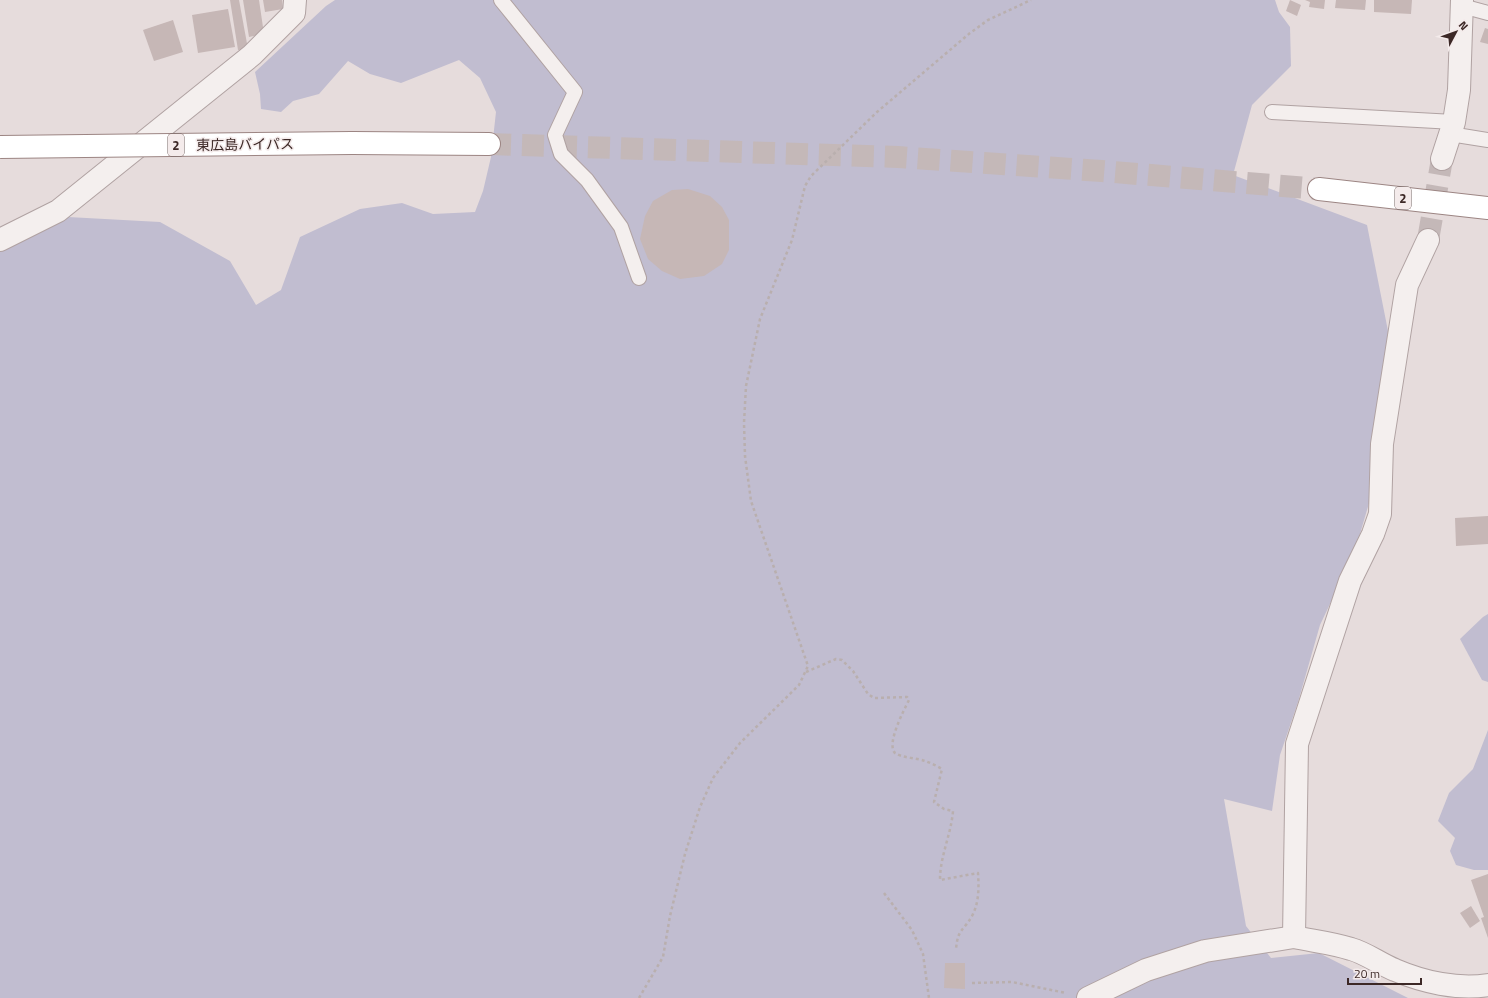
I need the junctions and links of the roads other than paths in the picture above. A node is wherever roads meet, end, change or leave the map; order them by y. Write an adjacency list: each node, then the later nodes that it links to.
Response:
1 (313, 0): 4 (street)
2 (501, 0): 16 (lane)
3 (1462, 3): 5 (lane); 7 (street)
4 (295, 6): 14 (street)
5 (1488, 12)
6 (1272, 112): 7 (lane)
7 (1452, 128): 8 (lane); 11 (street)
8 (1488, 140)
9 (489, 144): 10 (highway, 東広島バイパス / 2, bridge)
10 (0, 147)
11 (1442, 159)
12 (1319, 189): 13 (highway, 2)
13 (1488, 208)
14 (0, 240)
15 (1428, 240): 17 (street)
16 (639, 278)
17 (1294, 937): 19 (street); 20 (street)
18 (1488, 986): 19 (street)
19 (1463, 992)
20 (1081, 996)

